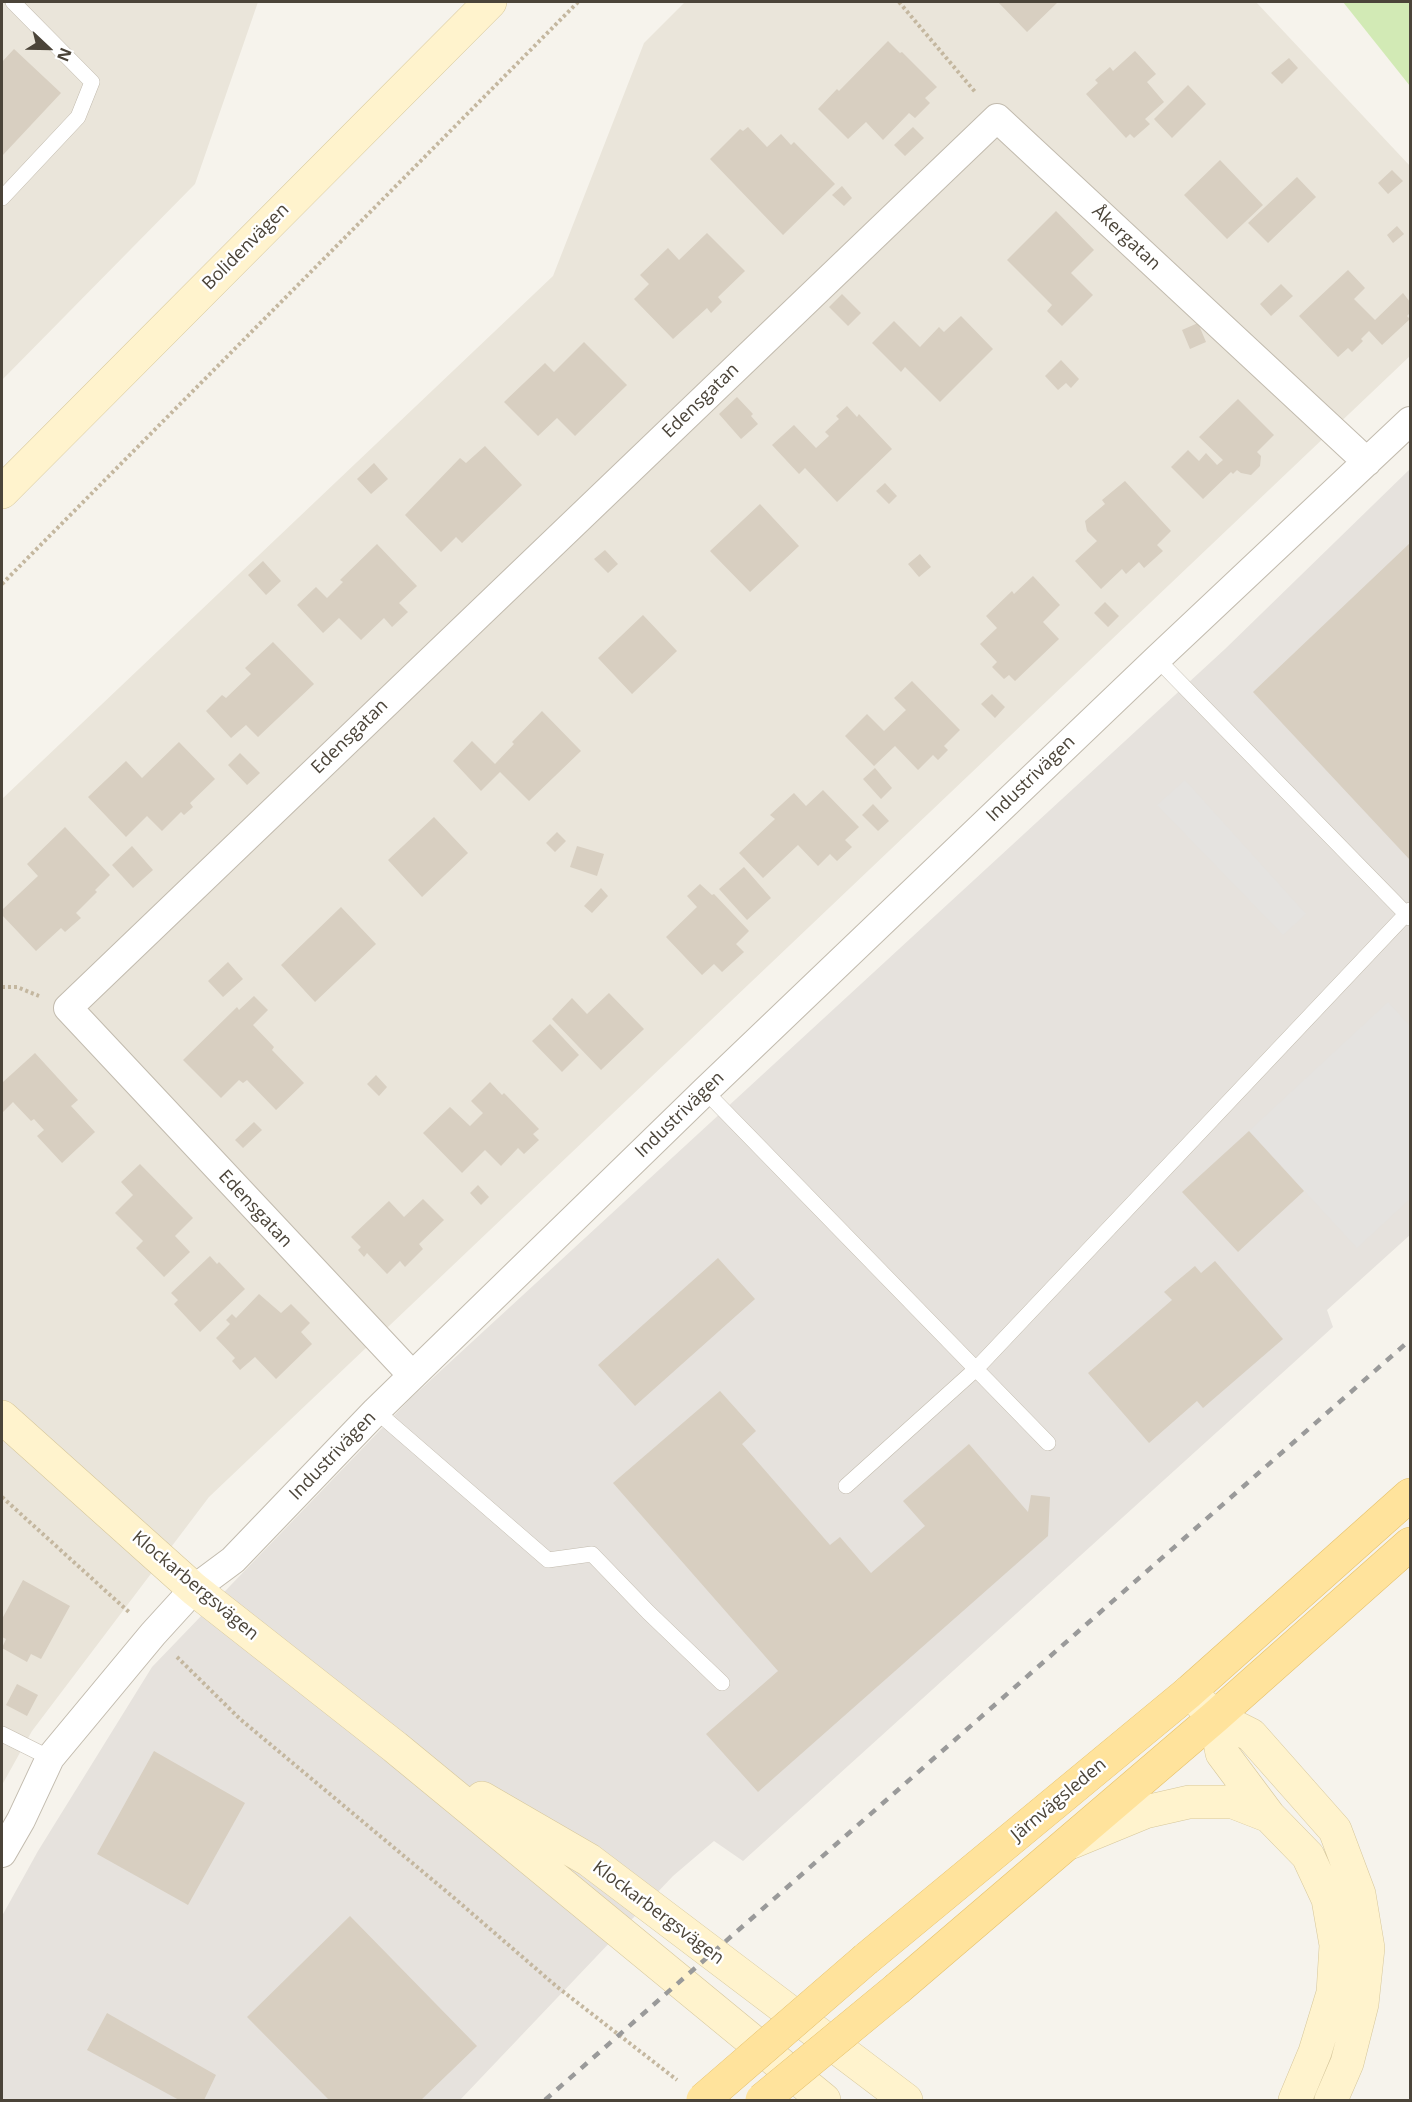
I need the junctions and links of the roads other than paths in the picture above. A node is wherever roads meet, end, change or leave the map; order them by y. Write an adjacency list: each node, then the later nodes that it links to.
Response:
1 (13, 2): 4 (lane)
2 (490, 2): 7 (main road, Bolidenvägen)
3 (997, 118): 6 (street, Åkergatan); 12 (street, Edensgatan)
4 (2, 198)
5 (1410, 421): 6 (street, Industrivägen)
6 (1367, 462): 8 (street, Industrivägen)
7 (2, 492)
8 (1157, 659): 9 (lane); 10 (street, Industrivägen)
9 (1409, 914): 11 (lane)
10 (705, 1091): 11 (lane); 12 (street, Industrivägen)
11 (976, 1369): 15 (lane); 16 (lane)
12 (412, 1375): 13 (street, Industrivägen)
13 (376, 1412): 19 (street, Industrivägen); 20 (lane)
14 (2, 1417): 19 (main road, Klockarbergsvägen)
15 (1048, 1443)
16 (846, 1486)
17 (1410, 1495): 21 (main road, Järnvägsleden)
18 (1410, 1544): 22 (main road, Järnvägsleden)
19 (194, 1589): 24 (main road, Klockarbergsvägen); 25 (street, Industrivägen)
20 (722, 1683)
21 (1189, 1692): 22 (main road); 29 (main road, Järnvägsleden, bridge)
22 (1215, 1717): 26 (main road); 27 (main road, Järnvägsleden); 34 (main road)
23 (2, 1734): 25 (lane)
24 (395, 1747): 31 (main road, Klockarbergsvägen); 32 (main road, Klockarbergsvägen)
25 (50, 1758): 28 (street, Industrivägen)
26 (1269, 1816): 27 (main road); 33 (main road)
27 (1065, 1845): 30 (main road, Järnvägsleden, bridge)
28 (2, 1853)
29 (694, 2094)
30 (762, 2100)
31 (824, 2100)
32 (906, 2100)
33 (1295, 2100)
34 (1330, 2100)

